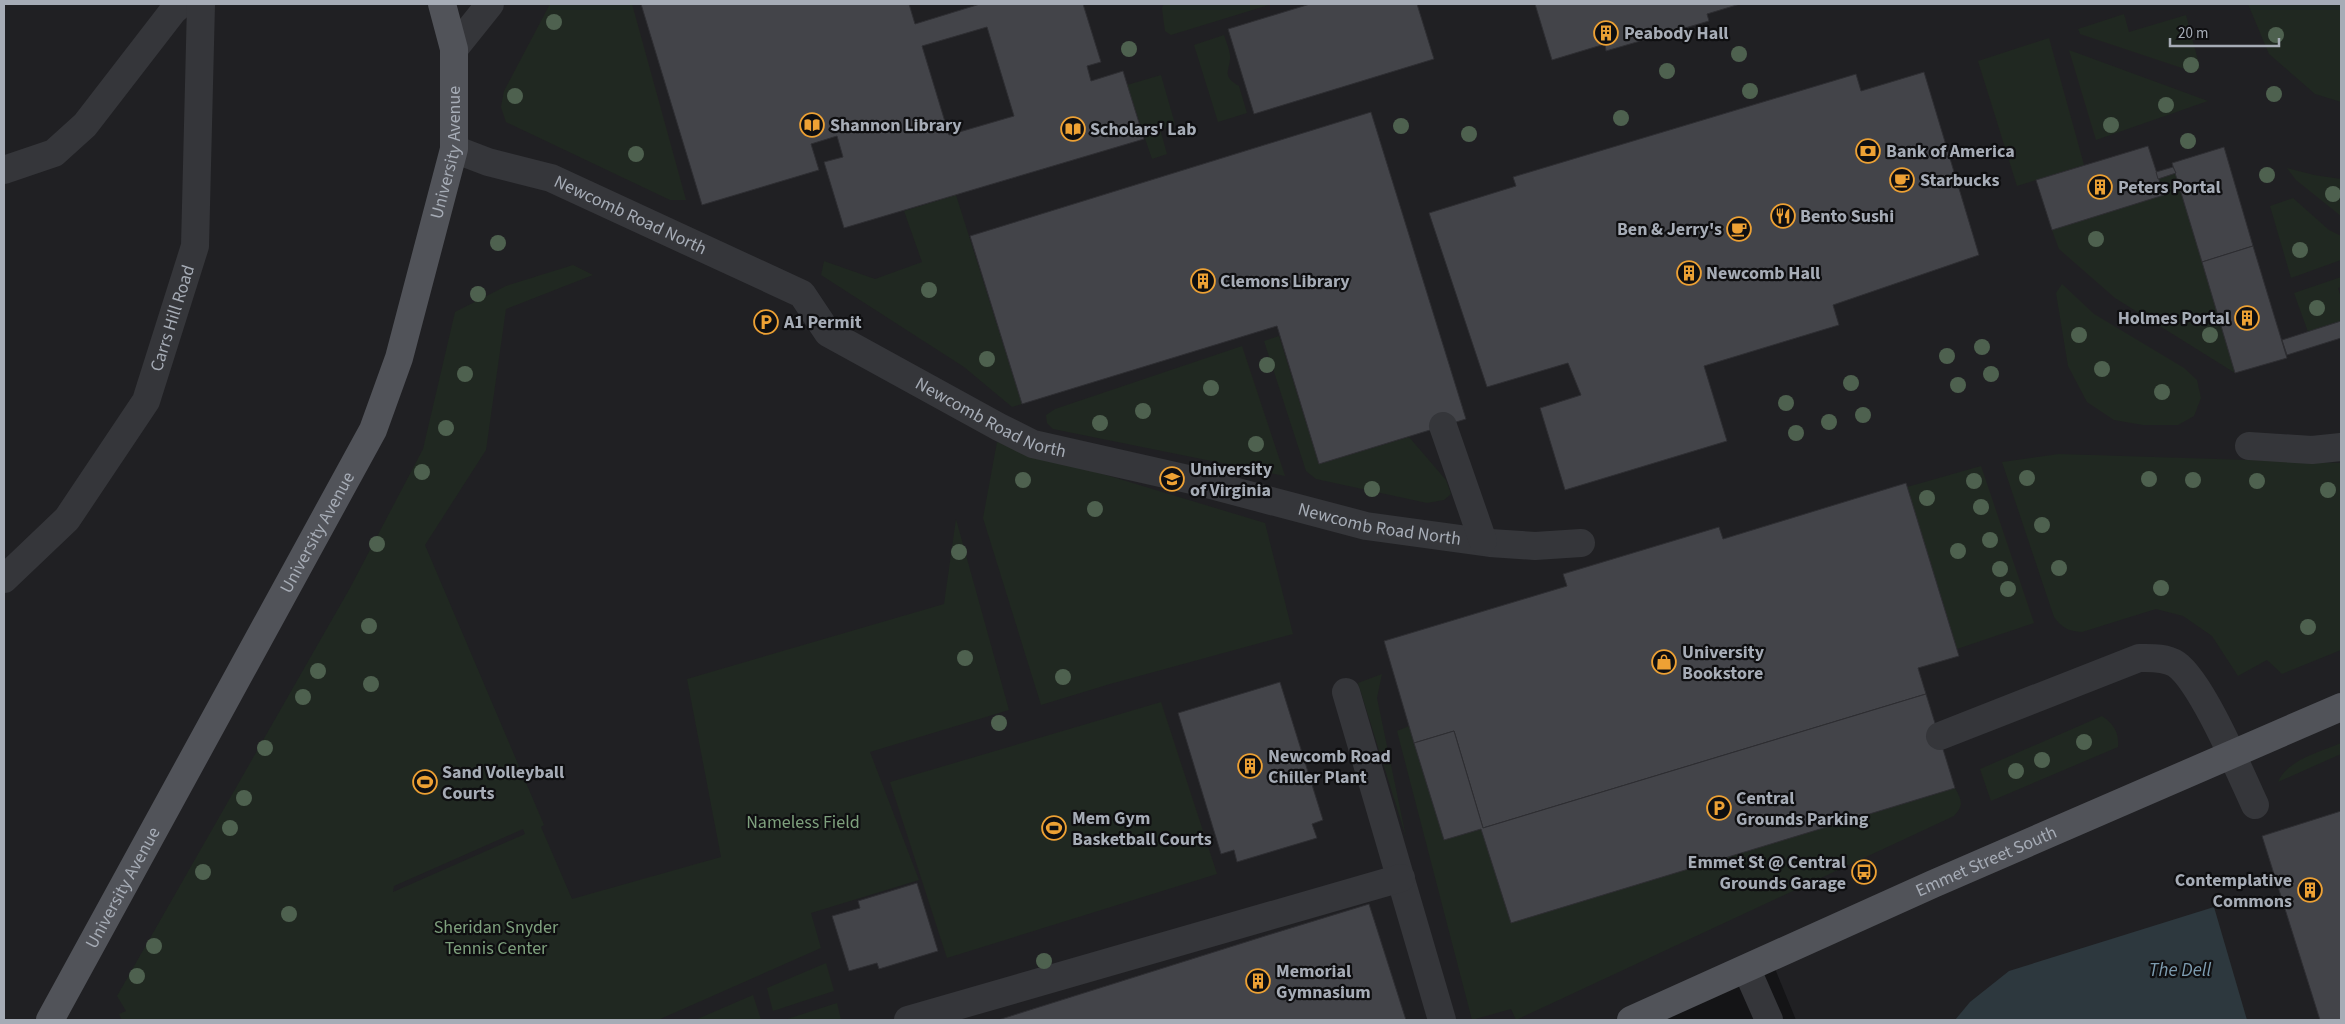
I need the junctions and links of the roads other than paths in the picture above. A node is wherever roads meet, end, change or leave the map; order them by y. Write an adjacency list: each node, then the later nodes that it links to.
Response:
1 (181, 4): 7 (street)
2 (201, 4): 13 (street, Carrs Hill Road)
3 (442, 4): 5 (main road, University Avenue)
4 (490, 4): 5 (street)
5 (454, 49): 6 (main road, University Avenue)
6 (454, 150): 11 (street, Newcomb Road North); 21 (main road, University Avenue)
7 (4, 170)
8 (1443, 426): 11 (street)
9 (2249, 446): 10 (street)
10 (2341, 448)
11 (1483, 542): 12 (street, Newcomb Road North)
12 (1580, 543)
13 (4, 579)
14 (1346, 692): 19 (street)
15 (2341, 706): 17 (main road, Emmet Street South)
16 (1940, 736): 17 (street)
17 (2231, 753): 18 (street); 20 (main road, Emmet Street South)
18 (2255, 805)
19 (1400, 878): 22 (street); 23 (street)
20 (1747, 970): 24 (main road, Emmet Street South); 25 (street)
21 (50, 1020)
22 (908, 1020)
23 (1442, 1020)
24 (1631, 1020)
25 (1769, 1020)

